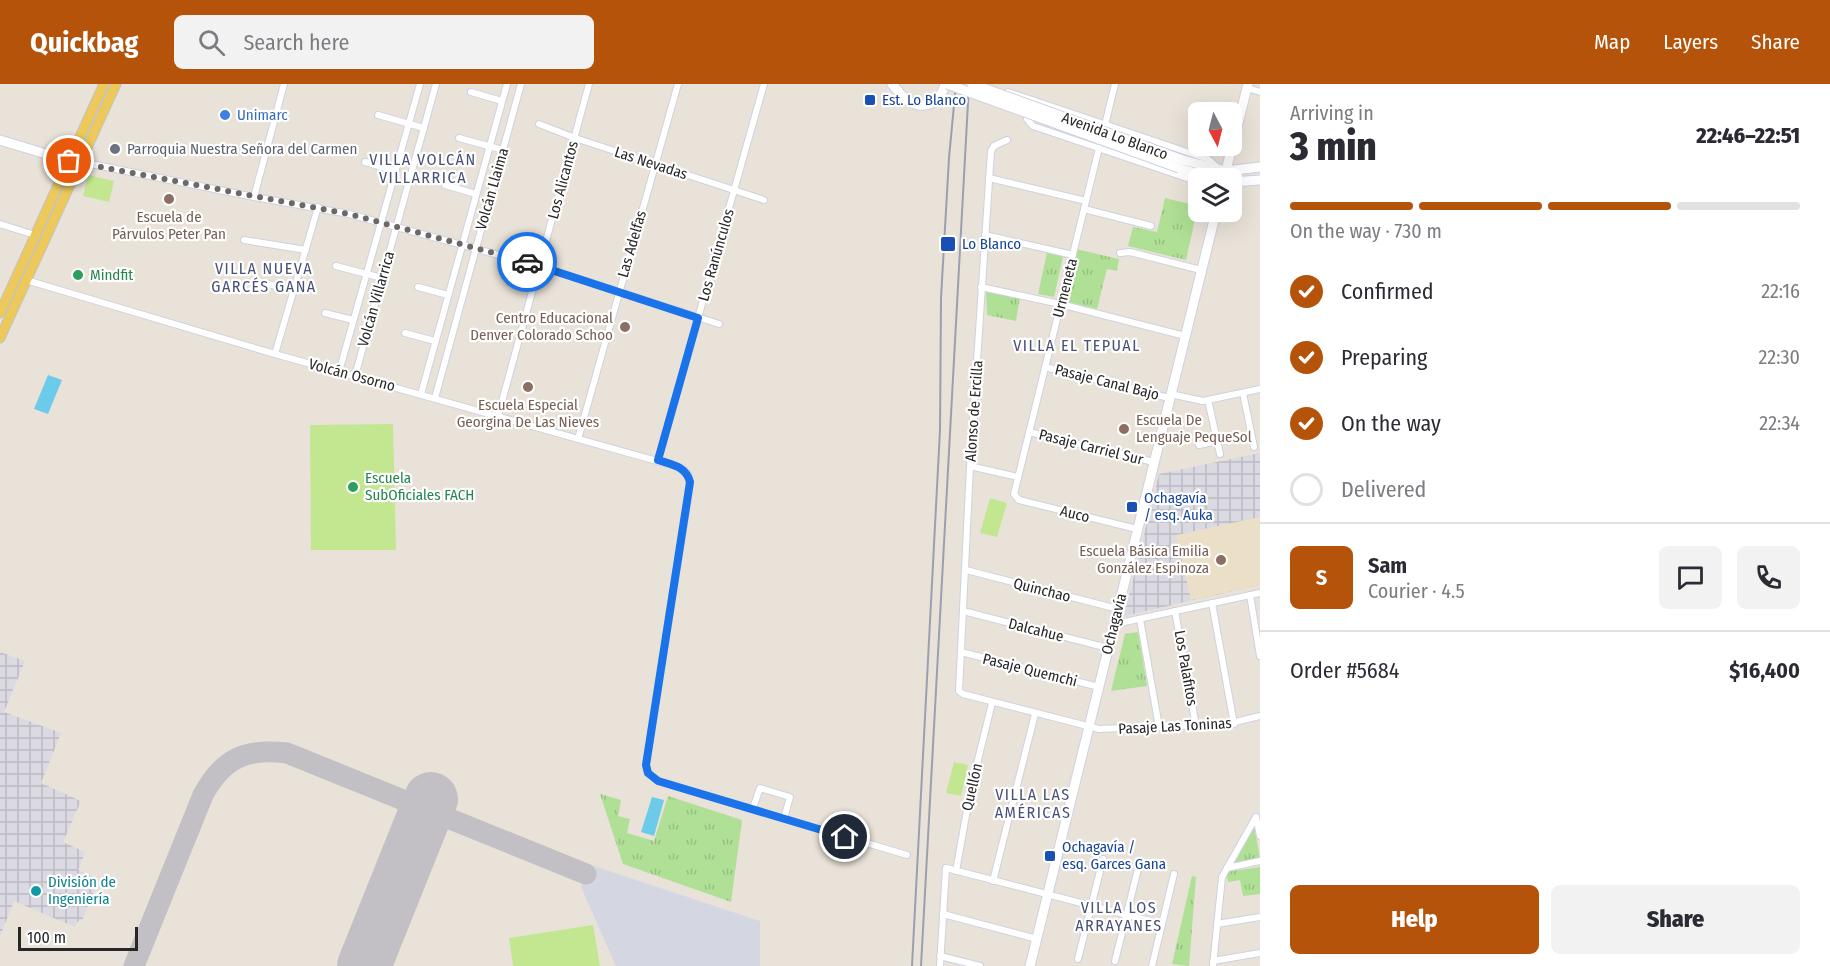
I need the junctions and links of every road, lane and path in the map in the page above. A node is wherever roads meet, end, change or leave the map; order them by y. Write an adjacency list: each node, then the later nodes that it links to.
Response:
1 (104, 84): 33 (main road)
2 (116, 84): 34 (main road)
3 (284, 84): 52 (street)
4 (420, 84): 22 (street, Volcán Villarrica)
5 (436, 84): 25 (street, Volcán Villarrica)
6 (507, 84): 19 (street, Volcán Llaima)
7 (521, 84): 32 (street, Volcán Llaima)
8 (590, 84): 27 (street, Los Alicantos)
9 (678, 84): 36 (street, Las Adelfas)
10 (764, 84): 50 (street, Los Ranúnculos)
11 (892, 84): 12 (main road)
12 (946, 84): 37 (main road, Avenida Lo Blanco, bridge)
13 (972, 84): 37 (main road, Avenida Lo Blanco, bridge)
14 (1115, 84): 24 (street)
15 (1247, 86): 18 (street); 42 (main road)
16 (471, 92): 19 (street)
17 (1008, 92): 20 (street)
18 (1260, 92)
19 (502, 101): 30 (street, Volcán Llaima)
20 (1036, 101): 24 (street); 31 (street)
21 (378, 115): 22 (street)
22 (409, 124): 25 (street); 44 (street, Volcán Villarrica)
23 (539, 124): 27 (street, Las Nevadas)
24 (1105, 125): 41 (street)
25 (424, 128): 60 (street, Volcán Villarrica)
26 (459, 138): 30 (street)
27 (575, 138): 36 (street, Las Nevadas); 71 (street, Los Alicantos)
28 (0, 140): 33 (main road)
29 (1007, 140): 45 (street, Alonso de Ercilla)
30 (489, 146): 32 (street); 51 (street, Volcán Llaima)
31 (1099, 148): 46 (street); 54 (street, Urmeneta)
32 (503, 150): 66 (street, Volcán Llaima)
33 (69, 161): 34 (main road); 62 (main road)
34 (81, 162): 52 (street); 75 (main road)
35 (365, 162): 44 (street)
36 (655, 164): 50 (street, Las Nevadas); 80 (street, Las Adelfas)
37 (1181, 164): 39 (main road, Avenida Lo Blanco); 40 (main road, Avenida Lo Blanco)
38 (1260, 167): 43 (main road, Avenida Lo Blanco)
39 (1189, 168)
40 (1200, 168)
41 (1218, 168)
42 (1224, 168)
43 (1242, 170)
44 (396, 171): 57 (street, Volcán Villarrica)
45 (989, 178): 54 (street); 63 (street, Alonso de Ercilla)
46 (1188, 178)
47 (1260, 180): 48 (main road)
48 (1242, 181)
49 (445, 185): 51 (street)
50 (734, 190): 53 (street, Las Nevadas); 85 (street, Los Ranúnculos)
51 (476, 194): 65 (street, Volcán Llaima)
52 (254, 197): 55 (street)
53 (764, 200)
54 (1086, 201): 56 (street, Urmeneta)
55 (318, 207): 57 (street); 67 (street)
56 (1084, 209): 61 (street); 69 (street, Urmeneta)
57 (381, 222): 60 (street); 73 (street, Volcán Villarrica)
58 (1213, 222): 72 (main road, Ochagavía)
59 (0, 224): 62 (street)
60 (396, 226): 65 (street); 74 (street, Volcán Villarrica)
61 (1151, 226)
62 (35, 235): 84 (main road)
63 (985, 235): 69 (street); 78 (street, Alonso de Ercilla)
64 (244, 240): 67 (street)
65 (463, 243): 66 (street); 81 (street, Volcán Llaima)
66 (476, 247): 71 (street); 100 (street, Volcán Llaima)
67 (303, 249): 79 (street)
68 (1120, 253): 72 (street)
69 (1073, 255): 82 (street, Urmeneta)
70 (336, 266): 73 (street)
71 (539, 266): 80 (street); 102 (street, Los Alicantos)
72 (1201, 270): 89 (main road, Ochagavía)
73 (366, 274): 74 (street); 86 (street, Volcán Villarrica)
74 (382, 278): 95 (street, Volcán Villarrica)
75 (26, 280): 84 (main road); 92 (street, Volcán Osorno)
76 (258, 281): 79 (street)
77 (418, 287): 81 (street)
78 (981, 287): 82 (street); 111 (street, Alonso de Ercilla)
79 (291, 290): 92 (street)
80 (619, 292): 85 (street); 104 (street, Las Adelfas)
81 (448, 295): 91 (street, Volcán Llaima)
82 (1060, 304): 89 (street); 93 (street, Urmeneta)
83 (324, 313): 86 (street)
84 (3, 314): 90 (main road)
85 (698, 318): 87 (street); 109 (street, Los Ranúnculos)
86 (353, 320): 94 (street, Volcán Villarrica)
87 (719, 324)
88 (405, 333): 91 (street)
89 (1185, 336): 99 (main road, Ochagavía)
90 (0, 338)
91 (435, 341): 97 (street, Volcán Llaima)
92 (275, 354): 94 (street, Volcán Osorno)
93 (1045, 367): 99 (street, Pasaje Canal Bajo); 103 (street, Urmeneta)
94 (339, 372): 95 (street, Volcán Osorno)
95 (355, 376): 97 (street, Volcán Osorno)
96 (1260, 389): 98 (street, Pasaje Canal Bajo)
97 (421, 393): 100 (street, Volcán Osorno)
98 (1243, 393): 101 (street, Pasaje Canal Bajo); 107 (street)
99 (1170, 396): 101 (street, Pasaje Canal Bajo); 110 (main road, Ochagavía)
100 (435, 398): 102 (street, Volcán Osorno)
101 (1208, 400): 105 (street)
102 (498, 416): 104 (street, Volcán Osorno)
103 (1029, 432): 110 (street, Pasaje Carriel Sur); 112 (street, Urmeneta)
104 (578, 439): 109 (street, Volcán Osorno)
105 (1217, 441): 106 (street); 108 (street)
106 (1199, 445)
107 (1254, 447)
108 (1221, 454)
109 (658, 460): 135 (street, Volcán Osorno)
110 (1154, 462): 114 (main road, Ochagavía)
111 (970, 466): 112 (street); 115 (street, Alonso de Ercilla)
112 (1018, 477): 113 (street, Urmeneta)
113 (1015, 496): 114 (street, Auco)
114 (1137, 529): 119 (main road, Ochagavía)
115 (966, 570): 119 (street, Quinchao); 120 (street, Alonso de Ercilla)
116 (1260, 593): 117 (street)
117 (1250, 595): 118 (street); 126 (street)
118 (1212, 603): 121 (street); 131 (street)
119 (1118, 609): 123 (main road, Ochagavía)
120 (963, 611): 124 (street, Dalcahue); 125 (street, Alonso de Ercilla)
121 (1175, 611): 122 (street); 132 (street, Los Palafitos)
122 (1140, 619): 123 (street); 134 (street)
123 (1115, 624): 124 (main road, Ochagavía)
124 (1108, 648): 127 (main road, Ochagavía)
125 (961, 652): 127 (street, Pasaje Quemchi); 128 (street, Alonso de Ercilla)
126 (1260, 656)
127 (1099, 687): 133 (main road, Ochagavía)
128 (992, 703): 129 (street); 143 (street, Quellón)
129 (1035, 714): 133 (street); 145 (street)
130 (1260, 716): 131 (street, Pasaje Las Toninas)
131 (1234, 724): 132 (street, Pasaje Las Toninas)
132 (1196, 726): 134 (street, Pasaje Las Toninas)
133 (1088, 727): 134 (street, Pasaje Las Toninas); 146 (main road, Ochagavía)
134 (1159, 727)
135 (753, 808): 136 (street); 136 (street)
136 (784, 818): 138 (street)
137 (1260, 836): 141 (street)
138 (907, 855)
139 (1102, 859): 147 (street)
140 (1260, 861): 141 (street)
141 (1227, 868): 152 (street)
142 (1138, 869): 149 (street)
143 (956, 871): 145 (street); 148 (street)
144 (1174, 874): 151 (street)
145 (993, 881): 146 (street)
146 (1047, 895): 147 (street); 153 (main road, Ochagavía)
147 (1091, 906): 149 (street); 156 (street)
148 (943, 914): 153 (street); 155 (street)
149 (1126, 915): 151 (street); 157 (street)
150 (1260, 917): 152 (street)
151 (1162, 924): 162 (street)
152 (1217, 924): 158 (street)
153 (1036, 939): 161 (main road, Ochagavía)
154 (1260, 953): 158 (street)
155 (940, 956): 159 (street); 160 (street)
156 (1078, 959)
157 (1115, 961)
158 (1213, 964)
159 (940, 966)
160 (980, 966)
161 (1030, 966)
162 (1152, 966)

